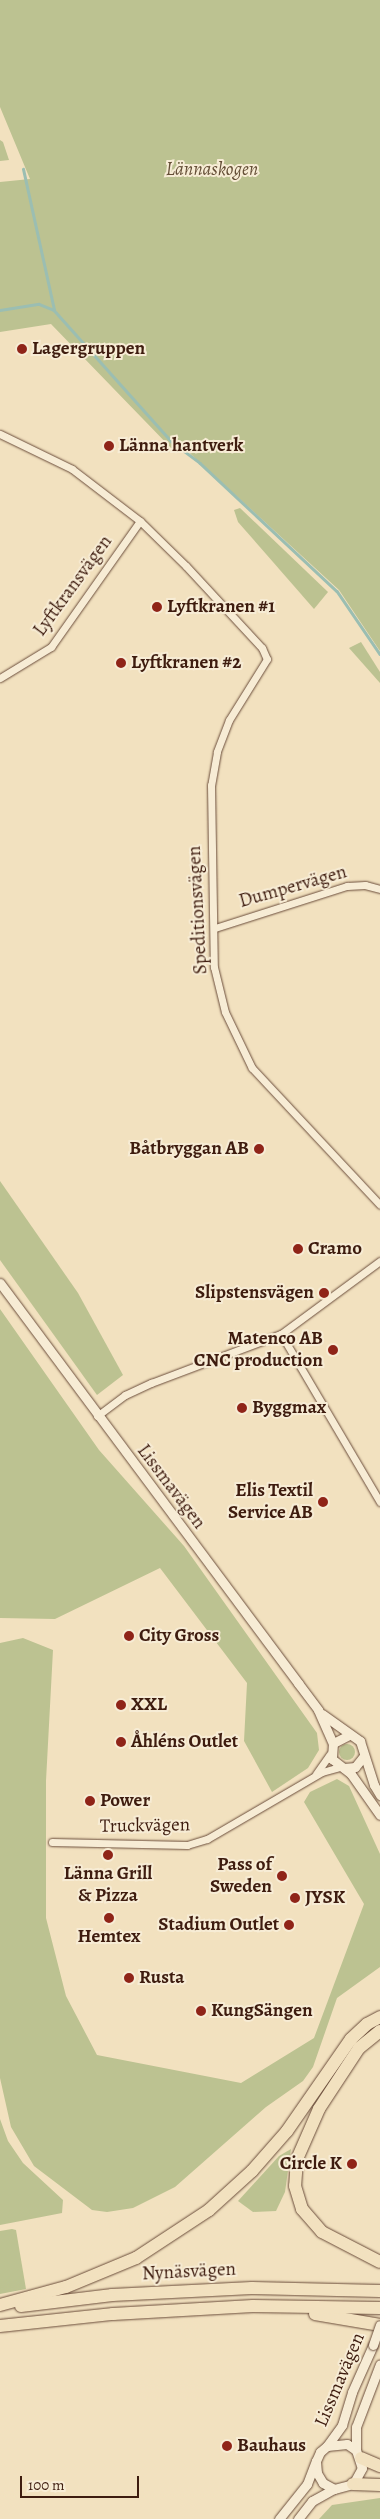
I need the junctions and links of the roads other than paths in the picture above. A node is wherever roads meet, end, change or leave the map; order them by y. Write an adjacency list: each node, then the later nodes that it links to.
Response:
1 (0, 434): 2 (street)
2 (140, 521): 3 (street, Lyftkransvägen); 5 (street, Speditionsvägen)
3 (0, 678)
4 (380, 889): 5 (street, Dumpervägen)
5 (215, 928): 6 (street, Speditionsvägen)
6 (380, 1205)
7 (380, 1262): 9 (street)
8 (0, 1283): 10 (street, Lissmavägen)
9 (282, 1334): 10 (street); 11 (street)
10 (97, 1416): 12 (street, Lissmavägen)
11 (380, 1502)
12 (318, 1710): 13 (street, Lissmavägen); 14 (street, Lissmavägen)
13 (349, 1735): 14 (street); 16 (street, Lissmavägen)
14 (333, 1743): 15 (street)
15 (330, 1754): 17 (street); 18 (street, Truckvägen)
16 (364, 1756): 17 (street); 19 (street, Lissmavägen)
17 (342, 1767): 18 (street, Truckvägen); 20 (street)
18 (311, 1778): 21 (street, Truckvägen)
19 (380, 1795)
20 (380, 1815)
21 (52, 1842)
22 (380, 2017): 27 (highway)
23 (380, 2031): 24 (highway)
24 (380, 2262)
25 (380, 2291): 27 (highway, Nynäsvägen)
26 (253, 2306): 28 (highway, Nynäsvägen); 29 (highway); 30 (highway, Nynäsvägen)
27 (0, 2307)
28 (380, 2308)
29 (380, 2325): 32 (street, Lissmavägen, bridge)
30 (0, 2326)
31 (380, 2364): 33 (street, Lissmavägen)
32 (327, 2446): 33 (street); 34 (street)
33 (358, 2454): 35 (highway); 36 (street)
34 (316, 2461): 38 (street); 39 (street)
35 (380, 2466)
36 (354, 2484): 37 (highway); 38 (street)
37 (380, 2485)
38 (334, 2489): 40 (street)
39 (280, 2519)
40 (298, 2519)

